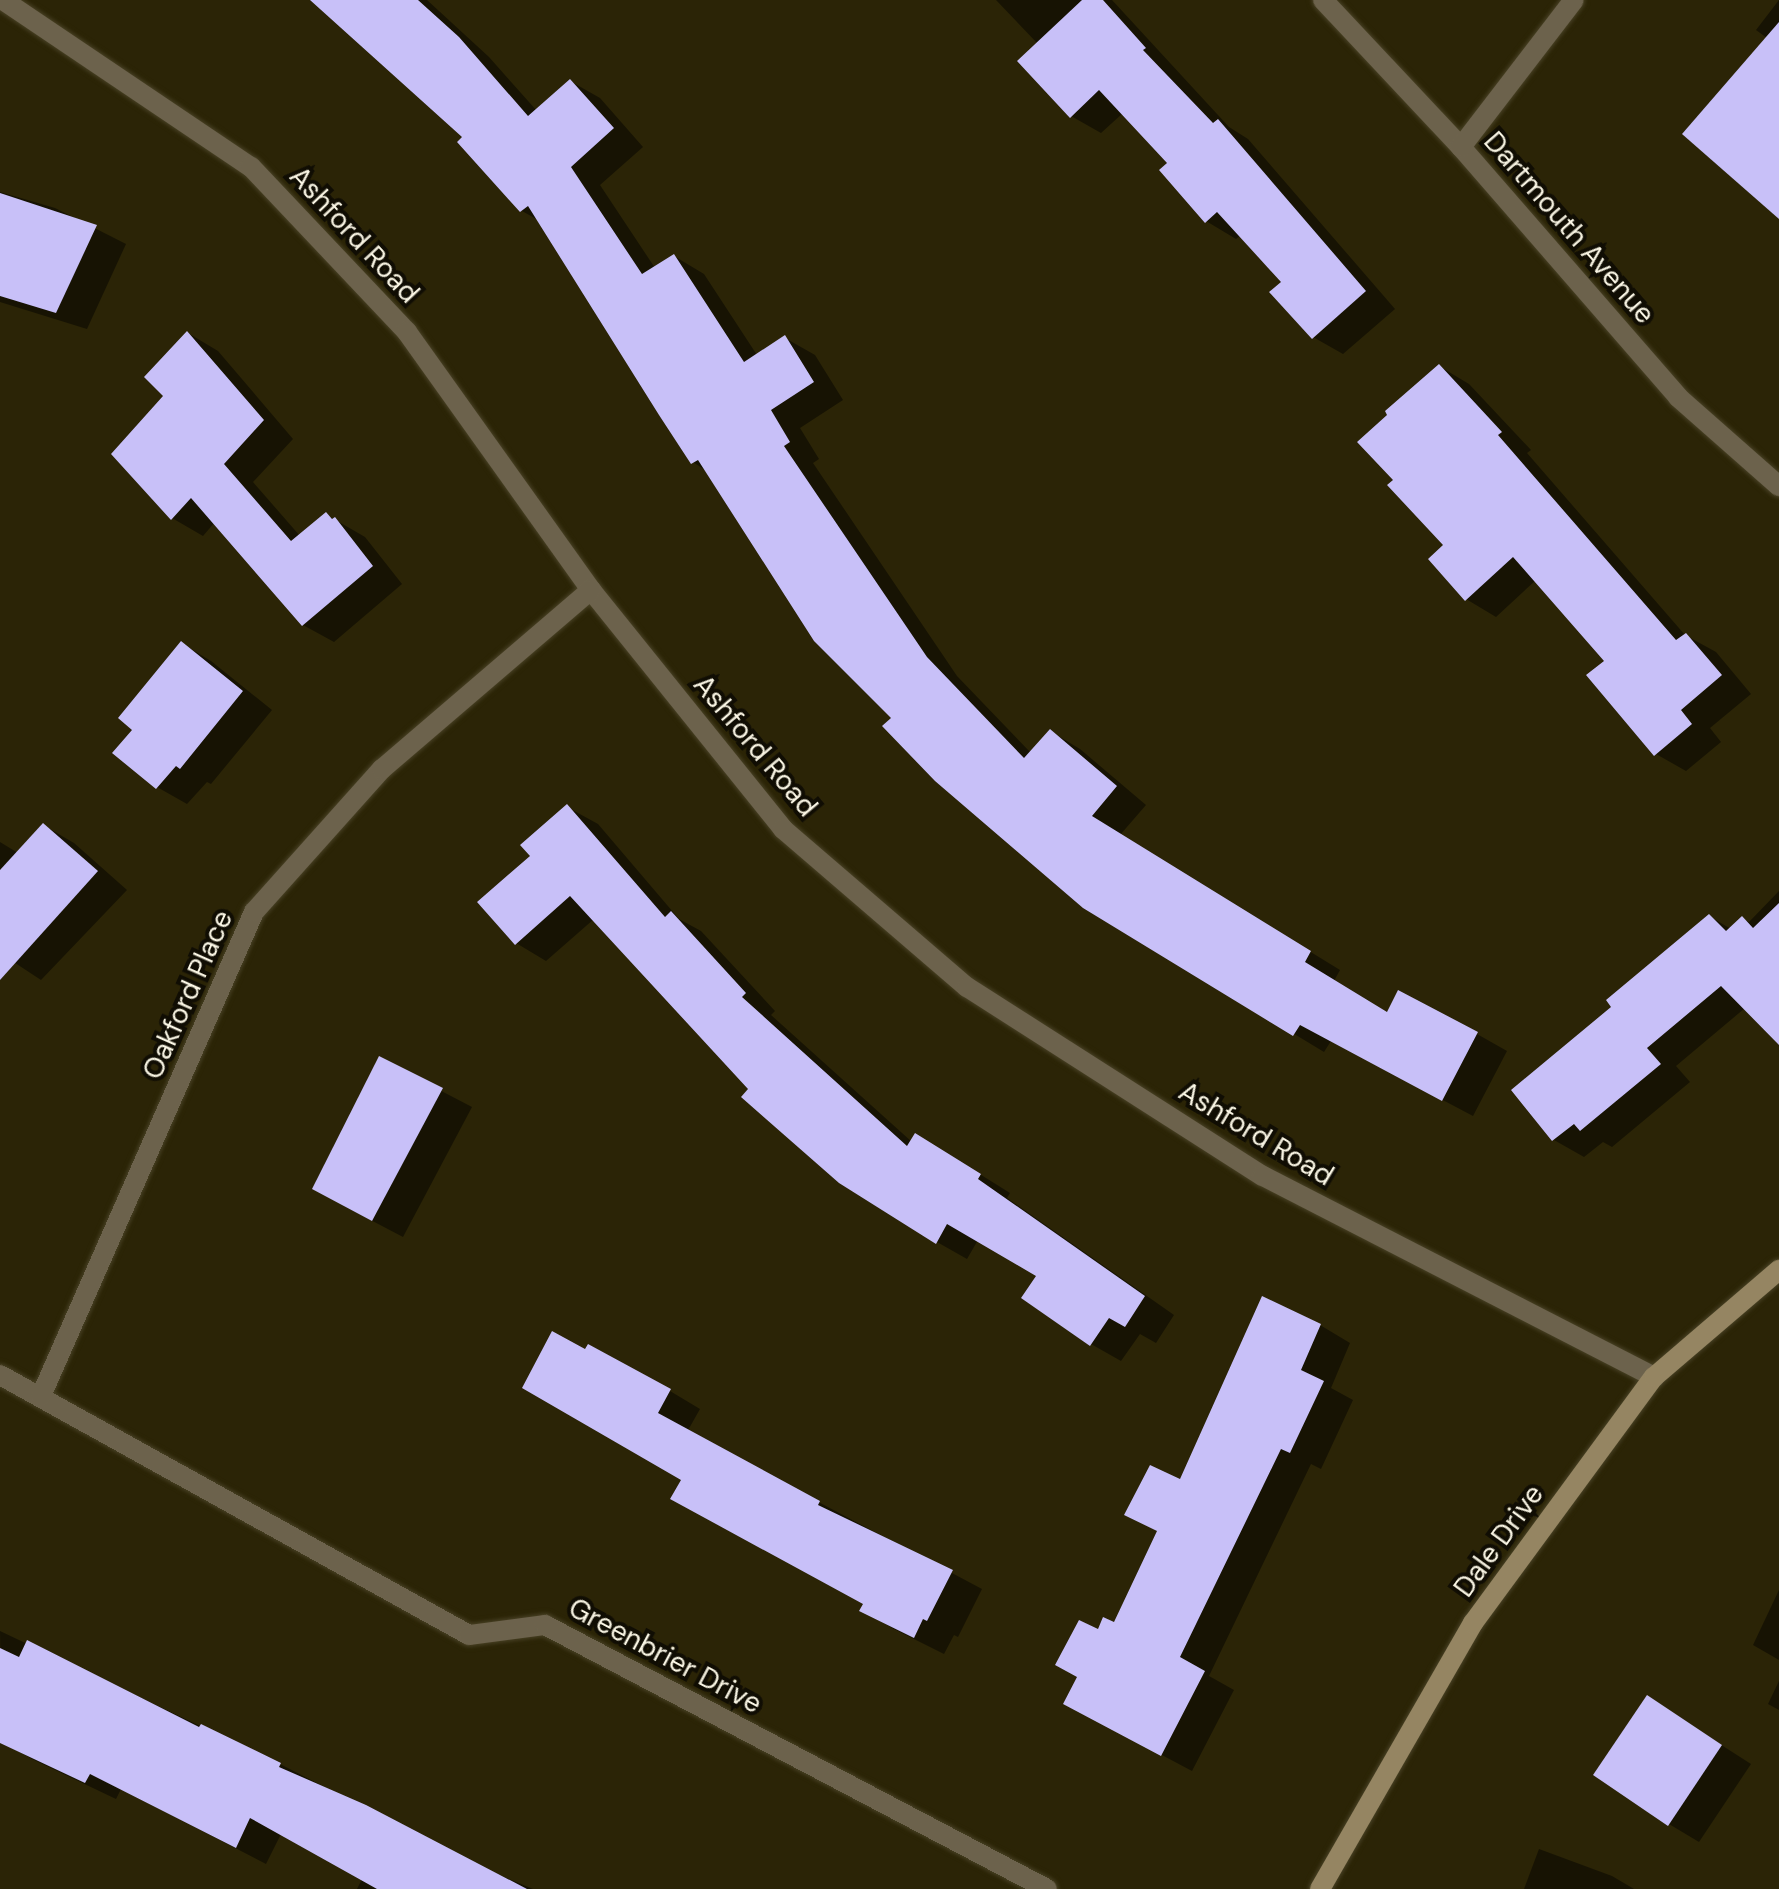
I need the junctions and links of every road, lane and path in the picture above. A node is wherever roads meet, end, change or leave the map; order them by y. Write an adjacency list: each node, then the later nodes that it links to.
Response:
1 (3, 0): 6 (street, Ashford Road)
2 (1323, 0): 4 (street, Dartmouth Avenue)
3 (1574, 0): 4 (street)
4 (1461, 147): 5 (street, Dartmouth Avenue)
5 (1779, 486)
6 (591, 590): 9 (street, Ashford Road); 10 (street, Oakford Place)
7 (1779, 1270): 9 (street, Dale Drive)
8 (0, 1375): 10 (street, Greenbrier Drive)
9 (1654, 1377): 12 (street, Dale Drive)
10 (41, 1396): 11 (street, Greenbrier Drive)
11 (1047, 1889)
12 (1320, 1889)

